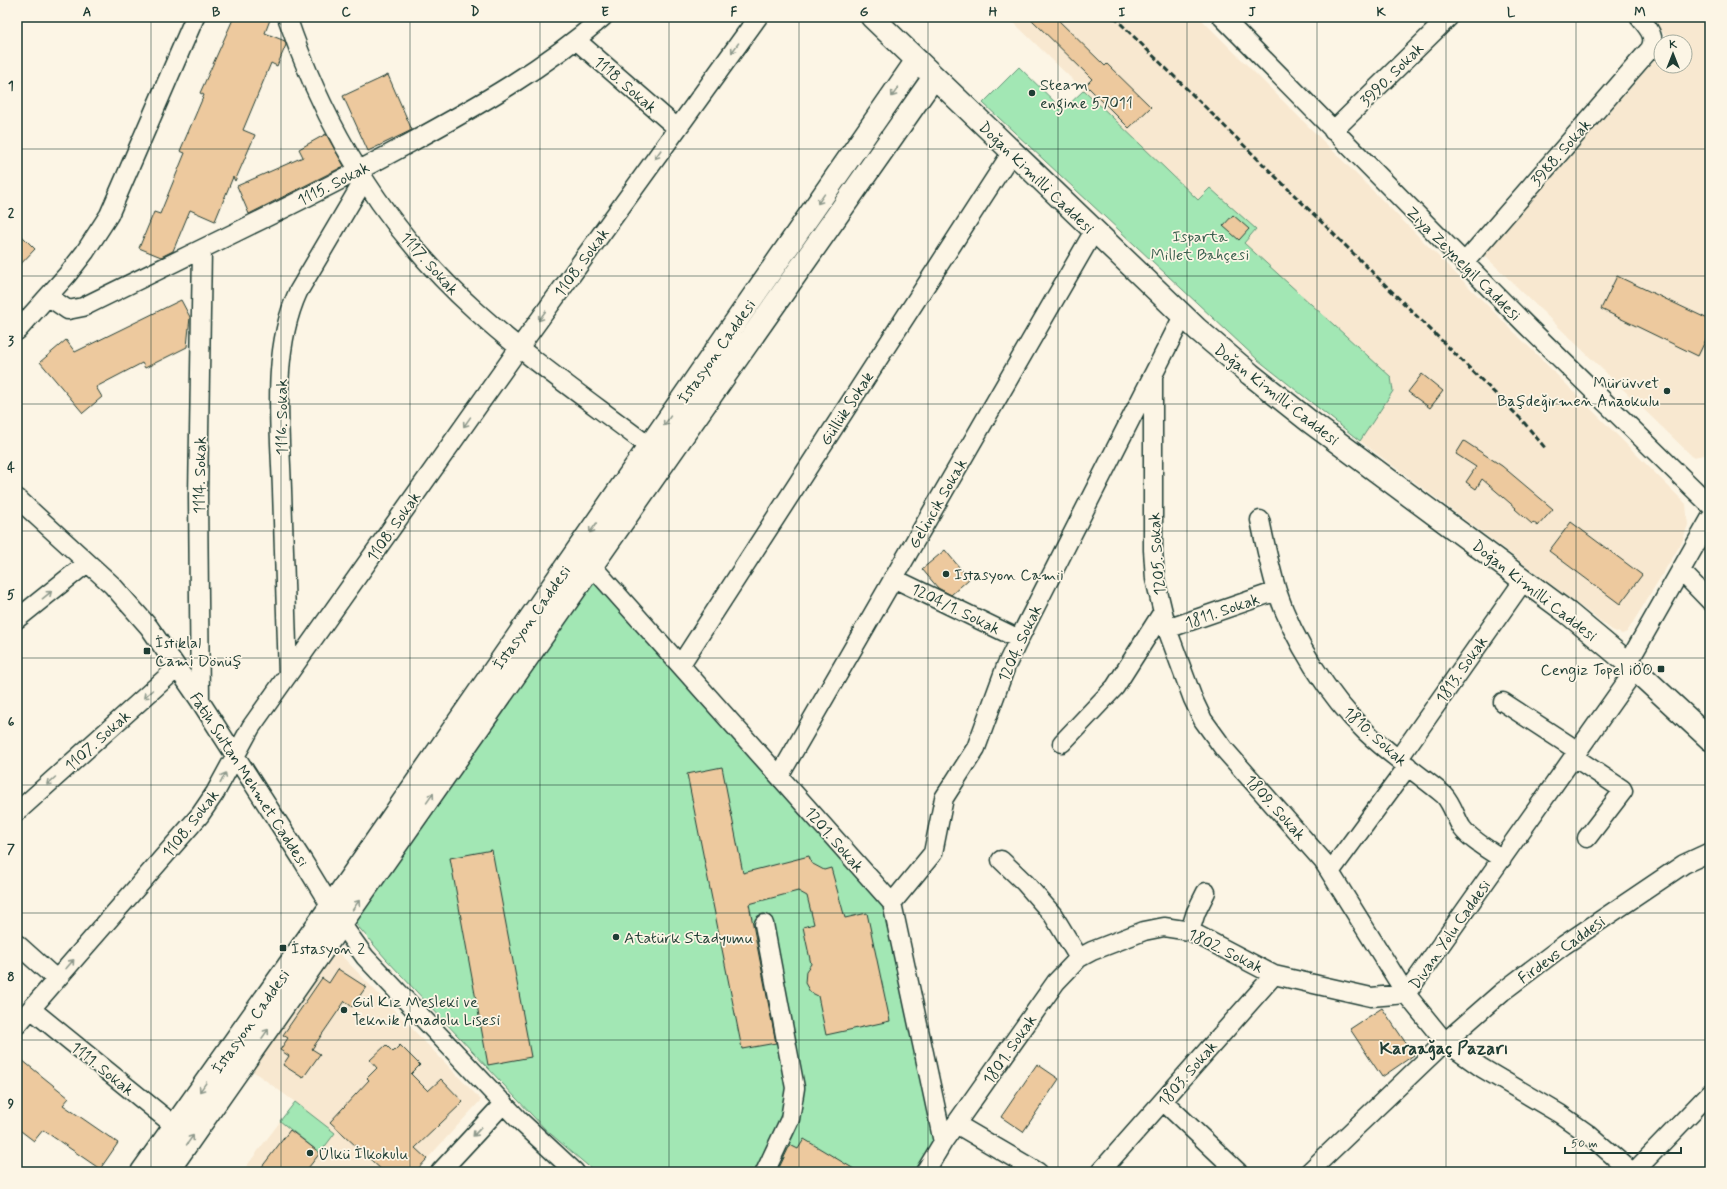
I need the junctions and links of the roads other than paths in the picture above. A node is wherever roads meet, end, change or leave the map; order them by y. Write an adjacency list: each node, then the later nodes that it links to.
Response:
1 (195, 17): 19 (street)
2 (287, 17): 15 (street, 1117. Sokak)
3 (603, 17): 9 (street, 1115. Sokak)
4 (758, 17): 12 (street, 1108. Sokak, one-way to 12)
5 (872, 17): 10 (main road, Doğan Kimilli Caddesi)
6 (1223, 17): 13 (street, Ziya Zeynelgil Caddesi)
7 (1449, 17): 13 (street, 3990. Sokak)
8 (1639, 17): 18 (street, 3988. Sokak)
9 (576, 40): 12 (street, 1118. Sokak); 15 (street, 1115. Sokak)
10 (917, 60): 11 (main road, Doğan Kimilli Caddesi); 24 (main road, İstasyon Caddesi, one-way to 24)
11 (934, 77): 14 (main road, Doğan Kimilli Caddesi); 30 (main road, İstasyon Caddesi)
12 (677, 128): 22 (street, 1108. Sokak, one-way to 22)
13 (1333, 131): 18 (street, Ziya Zeynelgil Caddesi)
14 (1012, 152): 16 (main road, Doğan Kimilli Caddesi); 39 (street, Güllük Sokak)
15 (361, 176): 17 (street, 1115. Sokak); 22 (street, 1117. Sokak); 42 (street, 1116. Sokak)
16 (1094, 231): 20 (main road, Doğan Kimilli Caddesi); 32 (street, Gelincik Sokak)
17 (202, 249): 19 (street, 1115. Sokak); 43 (street, 1114. Sokak)
18 (1464, 263): 26 (street, Ziya Zeynelgil Caddesi)
19 (49, 297): 21 (street)
20 (1183, 316): 23 (street, 1204. Sokak); 33 (main road, Doğan Kimilli Caddesi)
21 (17, 331)
22 (519, 348): 24 (street, 1117. Sokak); 42 (street, 1108. Sokak, one-way to 42)
23 (1153, 377): 37 (street, 1205. Sokak); 38 (street, 1204. Sokak)
24 (650, 447): 61 (main road, İstasyon Caddesi, one-way to 61)
25 (17, 498): 29 (street, Fatih Sultan Mehmet Caddesi)
26 (1710, 505)
27 (1710, 519): 31 (street, Divan Yolu Caddesi)
28 (1260, 520): 34 (street, 1810. Sokak)
29 (87, 563): 36 (street, one-way to 29); 41 (street, Fatih Sultan Mehmet Caddesi)
30 (592, 566): 39 (street, 1201. Sokak); 63 (main road, İstasyon Caddesi, one-way to 30)
31 (1680, 571): 35 (street); 40 (street, Divan Yolu Caddesi)
32 (893, 578): 38 (street, 1204/1. Sokak); 50 (street, Gelincik Sokak)
33 (1524, 580): 40 (main road, Doğan Kimilli Caddesi); 49 (street, 1813. Sokak)
34 (1277, 592): 37 (street, 1811. Sokak); 49 (street, 1810. Sokak)
35 (1710, 601)
36 (17, 619)
37 (1165, 621): 46 (street, 1205. Sokak); 58 (street, 1809. Sokak)
38 (1019, 638): 60 (street, 1204. Sokak)
39 (681, 664): 50 (street, 1201. Sokak)
40 (1632, 666): 45 (main road, Doğan Kimilli Caddesi); 47 (street, Divan Yolu Caddesi)
41 (177, 668): 43 (street, Fatih Sultan Mehmet Caddesi); 51 (street, 1107. Sokak, one-way to 51)
42 (288, 675): 48 (street, 1108. Sokak)
43 (200, 701): 48 (street, Fatih Sultan Mehmet Caddesi)
44 (1502, 702): 47 (street)
45 (1710, 739)
46 (1062, 743)
47 (1576, 754): 52 (street); 55 (street, Divan Yolu Caddesi)
48 (235, 755): 61 (street, Fatih Sultan Mehmet Caddesi); 68 (street, 1108. Sokak, one-way to 48)
49 (1403, 762): 55 (street, 1810. Sokak); 58 (street, 1813. Sokak)
50 (780, 775): 60 (street, 1201. Sokak)
51 (17, 812)
52 (1587, 838)
53 (1710, 839): 57 (street, Firdevs Caddesi)
54 (1710, 852): 57 (street, Firdevs Caddesi)
55 (1502, 859): 69 (street, Divan Yolu Caddesi)
56 (1001, 860): 66 (street)
57 (1684, 864): 72 (street, Firdevs Caddesi)
58 (1330, 872): 69 (street, 1809. Sokak)
59 (1206, 892): 64 (street)
60 (892, 903): 78 (street, 1201. Sokak)
61 (331, 906): 63 (street, Fatih Sultan Mehmet Caddesi); 77 (main road, İstasyon Caddesi, one-way to 77)
62 (764, 924): 83 (street)
63 (342, 925): 75 (street, Fatih Sultan Mehmet Caddesi); 79 (main road, İstasyon Caddesi, one-way to 63)
64 (1190, 931): 66 (street, 1802. Sokak); 67 (street, 1802. Sokak)
65 (17, 944): 68 (street)
66 (1079, 958): 76 (street, 1801. Sokak)
67 (1274, 975): 69 (street, 1802. Sokak); 74 (street, 1803. Sokak)
68 (56, 980): 70 (street, 1108. Sokak)
69 (1406, 994): 72 (street, Divan Yolu Caddesi)
70 (31, 1009): 71 (street, 1108. Sokak); 77 (street, 1111. Sokak)
71 (17, 1025)
72 (1445, 1042): 88 (street); 89 (street, Divan Yolu Caddesi)
73 (1710, 1093): 89 (street)
74 (1163, 1101): 86 (street, 1803. Sokak); 87 (street)
75 (504, 1104): 81 (street, one-way to 81); 82 (street, Fatih Sultan Mehmet Caddesi)
76 (956, 1124): 78 (street, 1801. Sokak); 85 (street)
77 (175, 1126): 80 (main road, İstasyon Caddesi)
78 (943, 1142): 84 (street)
79 (175, 1169)
80 (142, 1172)
81 (440, 1172)
82 (575, 1172)
83 (765, 1172)
84 (925, 1172)
85 (1038, 1172)
86 (1100, 1172)
87 (1238, 1172)
88 (1309, 1172)
89 (1633, 1172)

